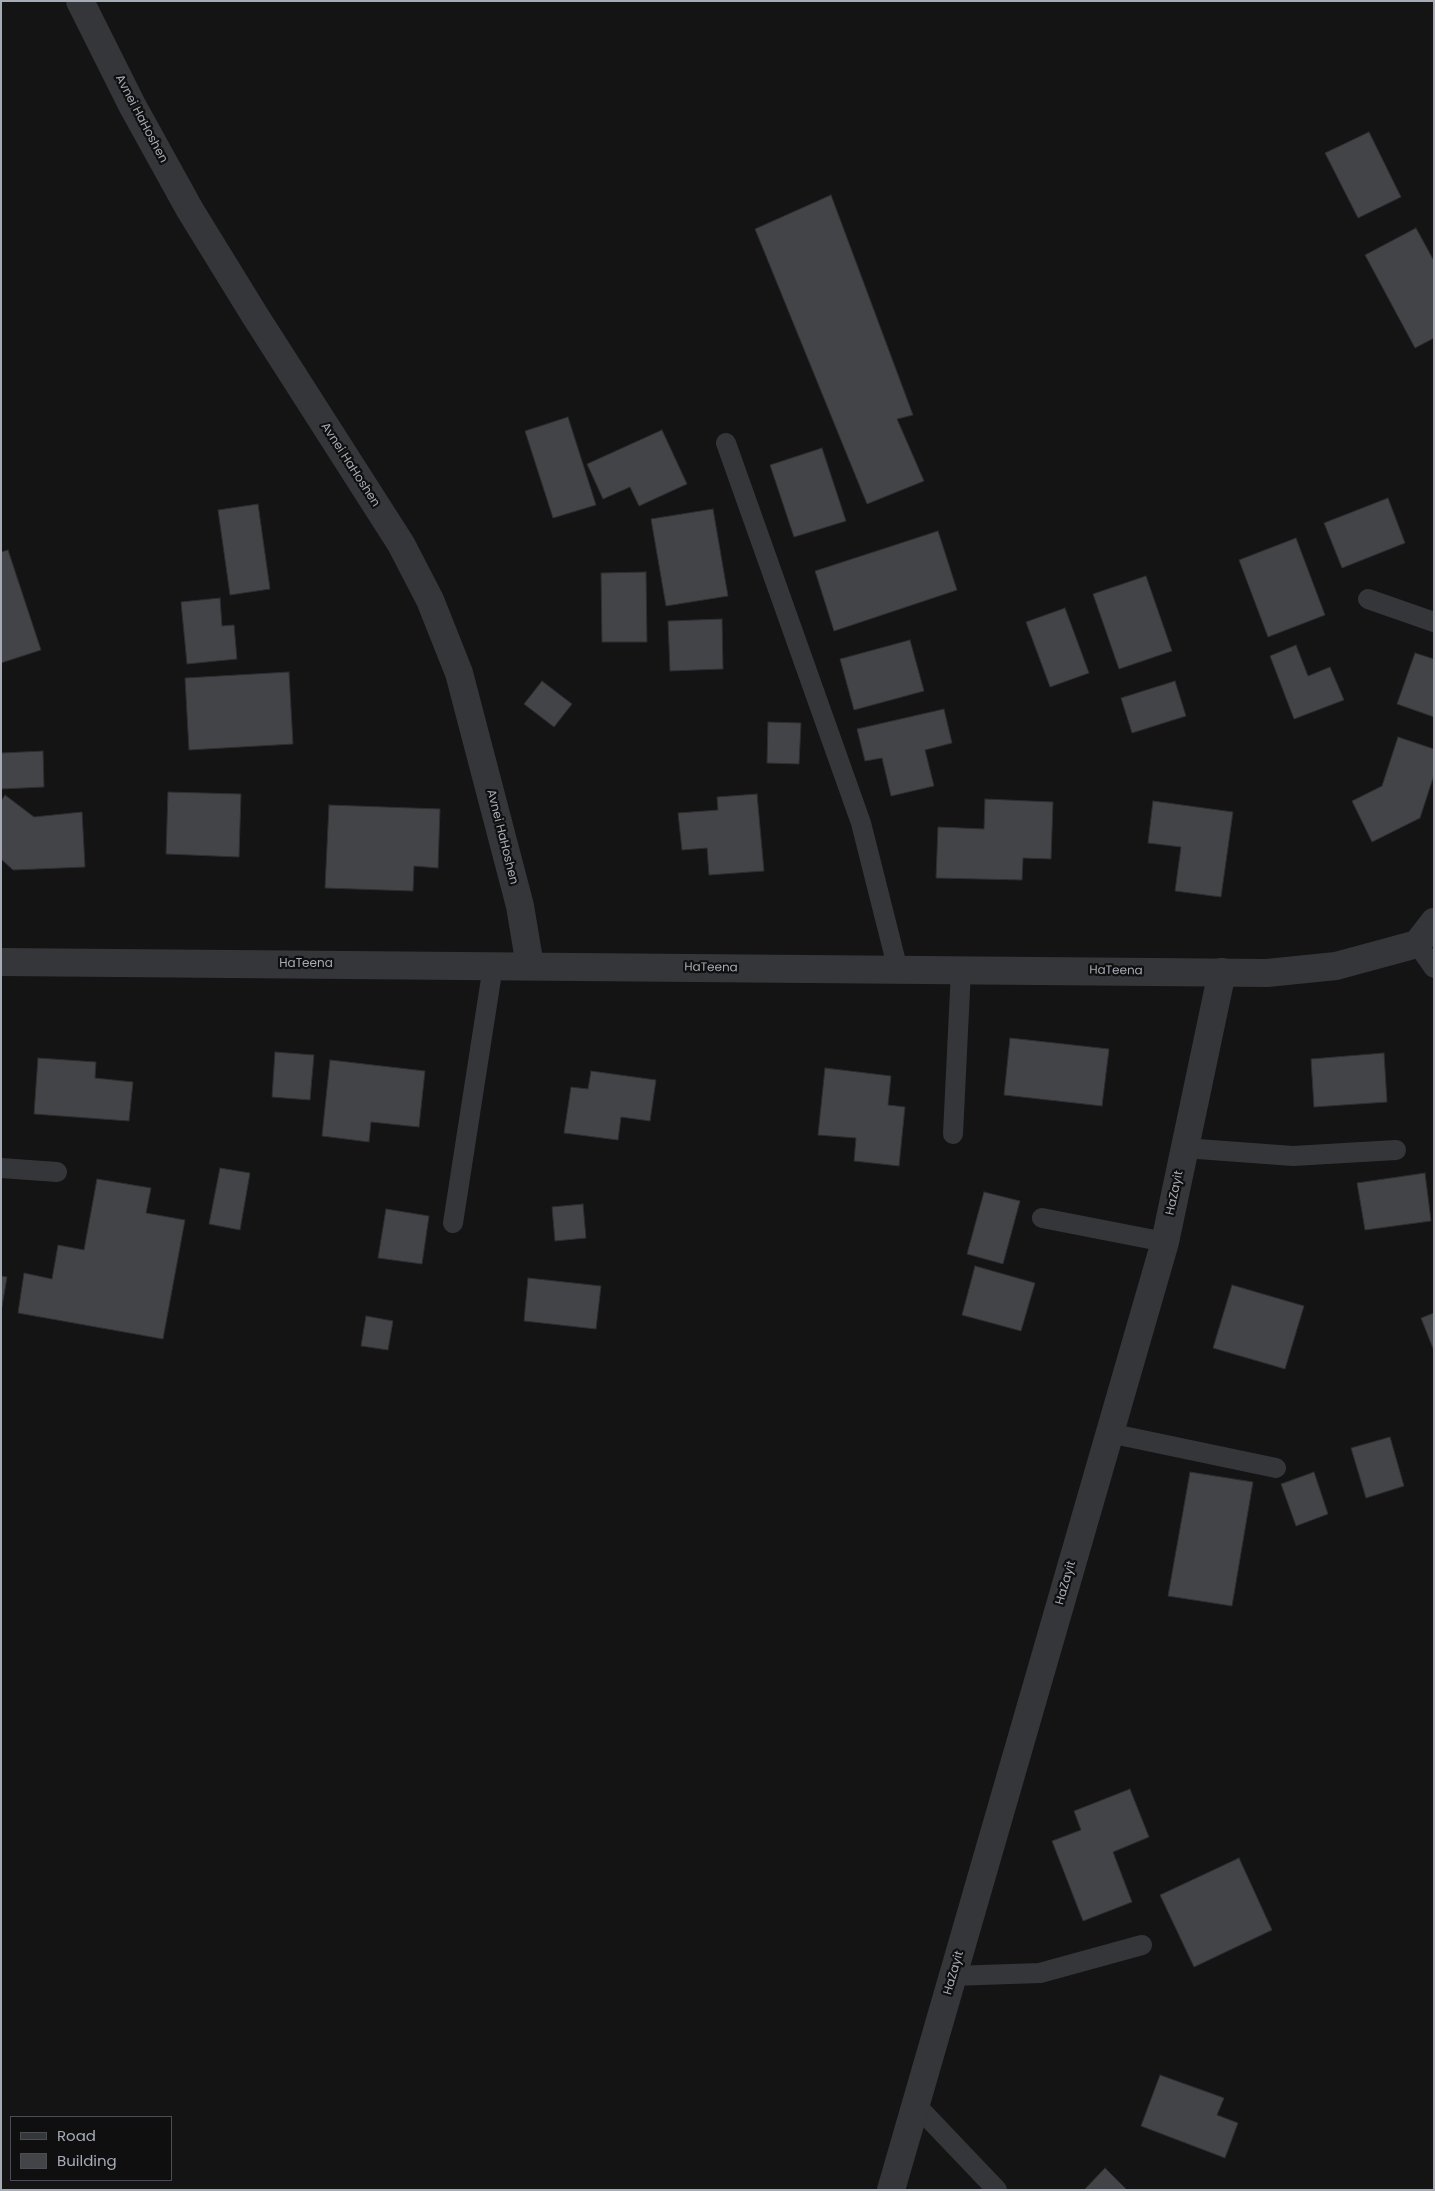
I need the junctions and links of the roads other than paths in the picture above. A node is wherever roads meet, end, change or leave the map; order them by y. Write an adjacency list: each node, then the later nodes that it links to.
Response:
1 (80, 1): 9 (street, Avnei HaHoshen)
2 (726, 443): 11 (lane)
3 (1368, 598): 4 (lane)
4 (1434, 622)
5 (1434, 922): 6 (street)
6 (1417, 944): 10 (lane); 13 (street, HaTeena)
7 (1, 962): 8 (street, HaTeena)
8 (493, 966): 9 (street, HaTeena); 20 (lane)
9 (530, 966): 11 (street, HaTeena)
10 (1434, 968)
11 (898, 970): 12 (street, HaTeena)
12 (961, 970): 13 (street, HaTeena); 14 (lane)
13 (1222, 972): 15 (street, HaZayit)
14 (953, 1134)
15 (1184, 1148): 16 (lane); 21 (street, HaZayit)
16 (1396, 1150)
17 (1, 1168): 18 (lane)
18 (57, 1172)
19 (1042, 1218): 21 (lane)
20 (453, 1223)
21 (1165, 1242): 22 (street, HaZayit)
22 (1109, 1433): 23 (lane); 25 (street, HaZayit)
23 (1276, 1468)
24 (1142, 1945): 25 (lane)
25 (952, 1976): 26 (street, HaZayit)
26 (916, 2105): 27 (street, HaZayit); 28 (lane)
27 (891, 2190)
28 (998, 2190)

